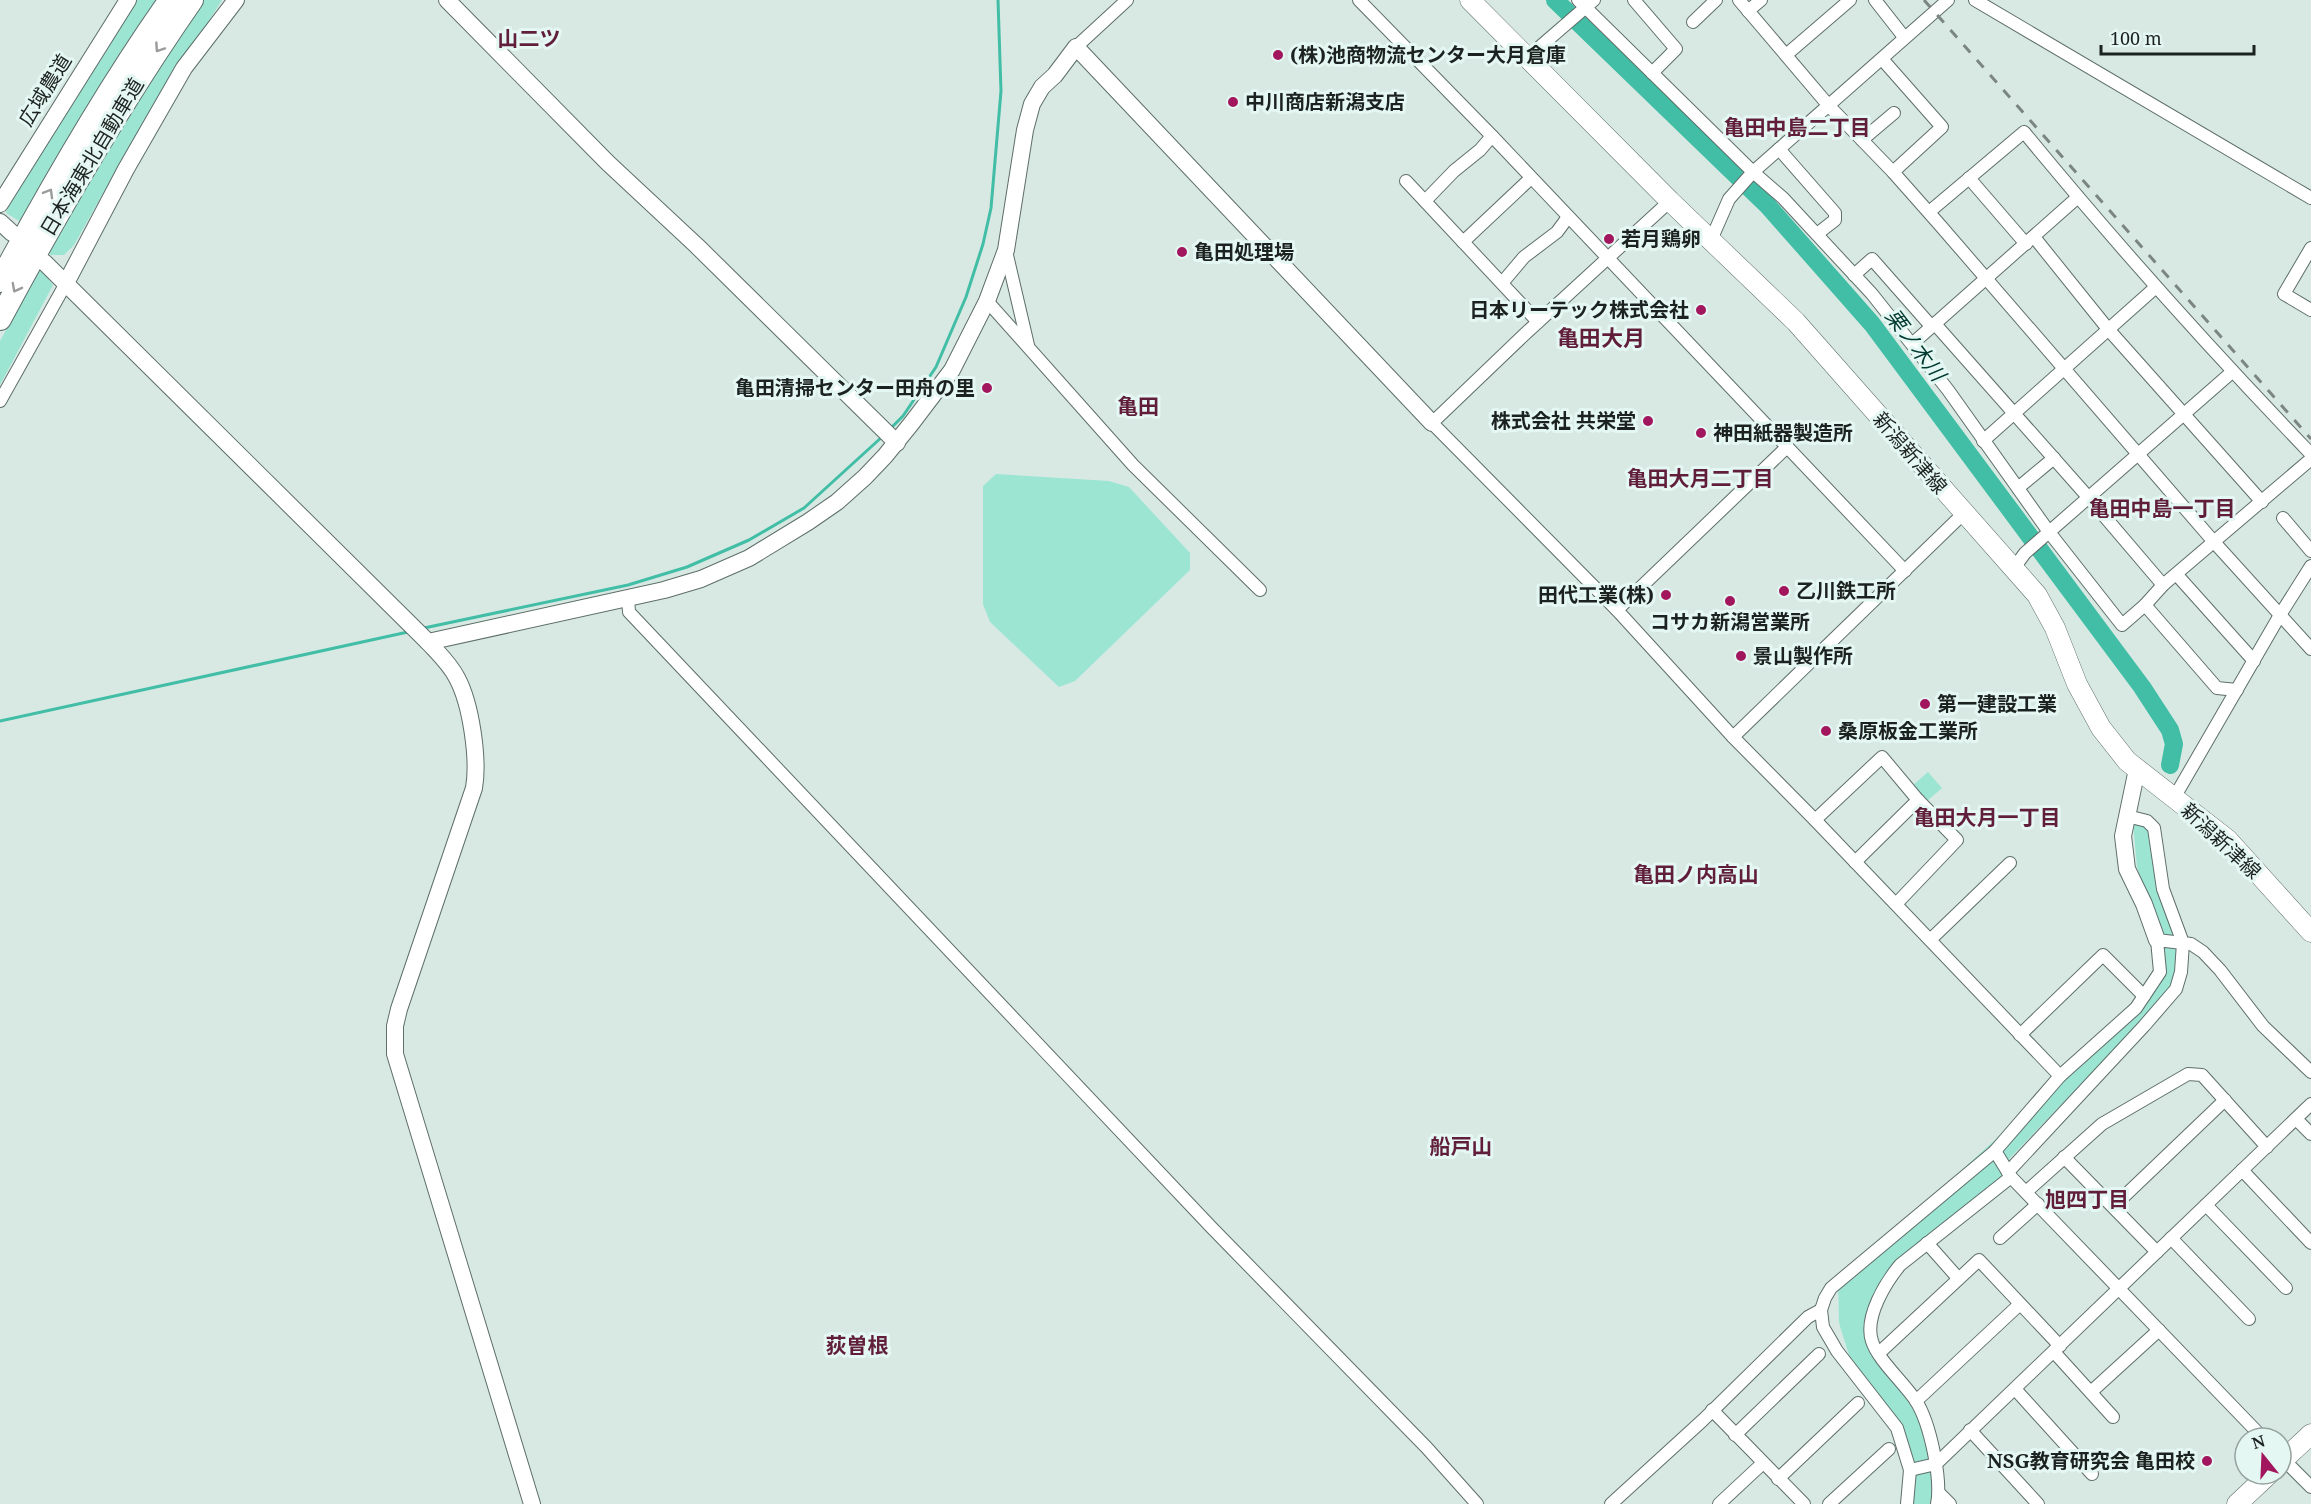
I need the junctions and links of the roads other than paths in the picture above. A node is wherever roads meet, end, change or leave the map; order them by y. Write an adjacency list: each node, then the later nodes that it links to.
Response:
1 (128, 0): 40 (street, 広域農道)
2 (170, 0): 53 (highway, 日本海東北自動車道, one-way to 2)
3 (192, 0): 59 (highway, 日本海東北自動車道, one-way to 59)
4 (236, 0): 55 (street)
5 (447, 0): 71 (street)
6 (1127, 0): 21 (street)
7 (1359, 0): 28 (street)
8 (1470, 0): 23 (main road, 新潟新津線)
9 (1634, 0): 25 (street)
10 (1716, 0): 19 (street)
11 (1738, 0): 18 (street)
12 (1761, 0): 18 (street)
13 (1851, 0): 22 (street)
14 (1875, 0): 20 (street)
15 (1948, 0): 20 (street)
16 (1975, 0): 37 (street)
17 (1586, 3): 23 (street); 25 (street)
18 (1748, 10): 22 (street)
19 (1693, 22)
20 (1904, 38): 24 (street)
21 (1076, 47): 48 (street); 70 (street)
22 (1786, 55): 26 (street)
23 (1527, 58): 39 (main road, 新潟新津線)
24 (1882, 59): 26 (street); 32 (street)
25 (1652, 73): 31 (street)
26 (1829, 106): 29 (street); 30 (street)
27 (1894, 113): 29 (street)
28 (1492, 136): 33 (street); 38 (street)
29 (1862, 140): 32 (street)
30 (1779, 149): 31 (street); 43 (street)
31 (1753, 172): 43 (street); 44 (street)
32 (1893, 172): 41 (street)
33 (1531, 178): 42 (street); 46 (street)
34 (1969, 178): 36 (street); 41 (street); 45 (street)
35 (1406, 181): 38 (street)
36 (2078, 197): 45 (street); 56 (street)
37 (2311, 198)
38 (1425, 201): 46 (street)
39 (1671, 201): 44 (main road, 新潟新津線); 49 (street)
40 (0, 204)
41 (1929, 212): 52 (street)
42 (1568, 217): 49 (street); 54 (street)
43 (1816, 234): 51 (street)
44 (1712, 240): 81 (main road, 新潟新津線)
45 (2030, 241): 52 (street); 62 (street)
46 (1463, 242): 54 (street)
47 (2311, 248): 58 (street)
48 (1006, 250): 57 (street); 64 (street)
49 (1607, 259): 60 (street); 73 (street)
50 (44, 262): 55 (street)
51 (1854, 275): 61 (street); 63 (street)
52 (1986, 279): 61 (street); 65 (street)
53 (0, 281)
54 (1502, 283): 60 (street)
55 (65, 285): 67 (street); 96 (street)
56 (2156, 287): 62 (street); 66 (street)
57 (987, 301): 64 (street); 71 (street)
58 (2311, 310)
59 (0, 319)
60 (1539, 322): 70 (street)
61 (1933, 325): 63 (street); 68 (street)
62 (2108, 329): 65 (street); 69 (street)
63 (1912, 344): 72 (street)
64 (1028, 346): 91 (street)
65 (2064, 368): 68 (street); 74 (street)
66 (2232, 372): 69 (street); 75 (street)
67 (0, 401)
68 (2012, 414): 72 (street); 76 (street)
69 (2184, 415): 74 (street); 80 (street)
70 (1432, 423): 94 (street)
71 (895, 441): 92 (street)
72 (1983, 441): 78 (street)
73 (1786, 448): 88 (street); 94 (street)
74 (2139, 454): 79 (street); 84 (street)
75 (2311, 454)
76 (2054, 458): 78 (street); 79 (street)
77 (2311, 459): 80 (street)
78 (2018, 488): 83 (street)
79 (2088, 497): 83 (street); 90 (street)
80 (2262, 502): 84 (street)
81 (1964, 514): 86 (main road, 新潟新津線); 88 (street)
82 (2283, 518): 85 (street)
83 (2046, 536): 86 (street); 93 (street)
84 (2214, 542): 89 (street); 95 (street)
85 (2311, 551)
86 (2019, 560): 101 (main road, 新潟新津線)
87 (2311, 566): 95 (street)
88 (1905, 571): 100 (street)
89 (2177, 575): 90 (street); 98 (street)
90 (2163, 585): 93 (street)
91 (1260, 590)
92 (628, 598): 96 (street); 167 (street)
93 (2145, 605): 99 (street)
94 (1617, 610): 100 (street)
95 (2280, 615): 97 (street); 98 (street)
96 (425, 639): 166 (street)
97 (2311, 649)
98 (2253, 661): 99 (street)
99 (2237, 690): 102 (street)
100 (1733, 737): 105 (street)
101 (2137, 769): 102 (main road, 新潟新津線); 104 (street)
102 (2174, 798): 109 (main road, 新潟新津線)
103 (1918, 800): 105 (street); 106 (street); 108 (street)
104 (2127, 816): 111 (street); 112 (street)
105 (1815, 820): 106 (street)
106 (1855, 862): 108 (street)
107 (2010, 863): 110 (street)
108 (1896, 904): 110 (street)
109 (2311, 932)
110 (1930, 940): 114 (street)
111 (2157, 940): 112 (street); 113 (street)
112 (2183, 943): 115 (street); 125 (street)
113 (2144, 996): 114 (street); 116 (street)
114 (2020, 1035): 116 (street)
115 (2311, 1072)
116 (2060, 1076): 122 (street)
117 (2225, 1100): 121 (street); 123 (street); 129 (street)
118 (2311, 1104): 119 (street)
119 (2297, 1120): 120 (street); 121 (street)
120 (2311, 1134)
121 (2267, 1147): 124 (street)
122 (1995, 1151): 125 (street); 139 (street)
123 (2064, 1156): 126 (street); 129 (street)
124 (2242, 1170): 128 (street); 133 (street)
125 (2010, 1175): 126 (street); 132 (street)
126 (2026, 1192): 127 (street)
127 (2038, 1204): 130 (street); 136 (street)
128 (2206, 1205): 131 (street); 137 (street)
129 (2114, 1206): 134 (street)
130 (2000, 1238)
131 (2171, 1238): 134 (street); 140 (street)
132 (1927, 1243): 135 (street); 143 (street)
133 (2311, 1243)
134 (2157, 1252): 136 (street)
135 (1958, 1278): 138 (street); 143 (street)
136 (2120, 1288): 141 (street); 142 (street)
137 (2286, 1288)
138 (2020, 1304): 142 (street); 147 (street)
139 (1821, 1310): 149 (street); 159 (street)
140 (2249, 1319)
141 (2159, 1330): 146 (street); 151 (street)
142 (2057, 1349): 145 (street); 146 (street)
143 (1880, 1353): 147 (street)
144 (1819, 1354): 154 (street)
145 (2015, 1389): 152 (street); 161 (street)
146 (2091, 1392): 150 (street)
147 (1916, 1401): 158 (street)
148 (1858, 1403): 162 (street)
149 (1712, 1410): 154 (street); 168 (street)
150 (2113, 1417)
151 (2251, 1426)
152 (1970, 1430): 158 (street); 174 (street)
153 (2311, 1434): 156 (main road)
154 (1735, 1435): 157 (street)
155 (1889, 1449): 171 (street)
156 (2293, 1450)
157 (1763, 1463): 162 (street); 169 (street)
158 (1936, 1464): 159 (street); 165 (street)
159 (1910, 1470): 172 (street)
160 (2293, 1471): 164 (street)
161 (2092, 1474)
162 (1778, 1479): 170 (street)
163 (2256, 1486): 175 (main road)
164 (2311, 1488)
165 (1938, 1498): 173 (street)
166 (532, 1504)
167 (1478, 1504)
168 (1611, 1504)
169 (1719, 1504)
170 (1804, 1504)
171 (1829, 1504)
172 (1907, 1504)
173 (1950, 1504)
174 (2038, 1504)
175 (2236, 1504)

